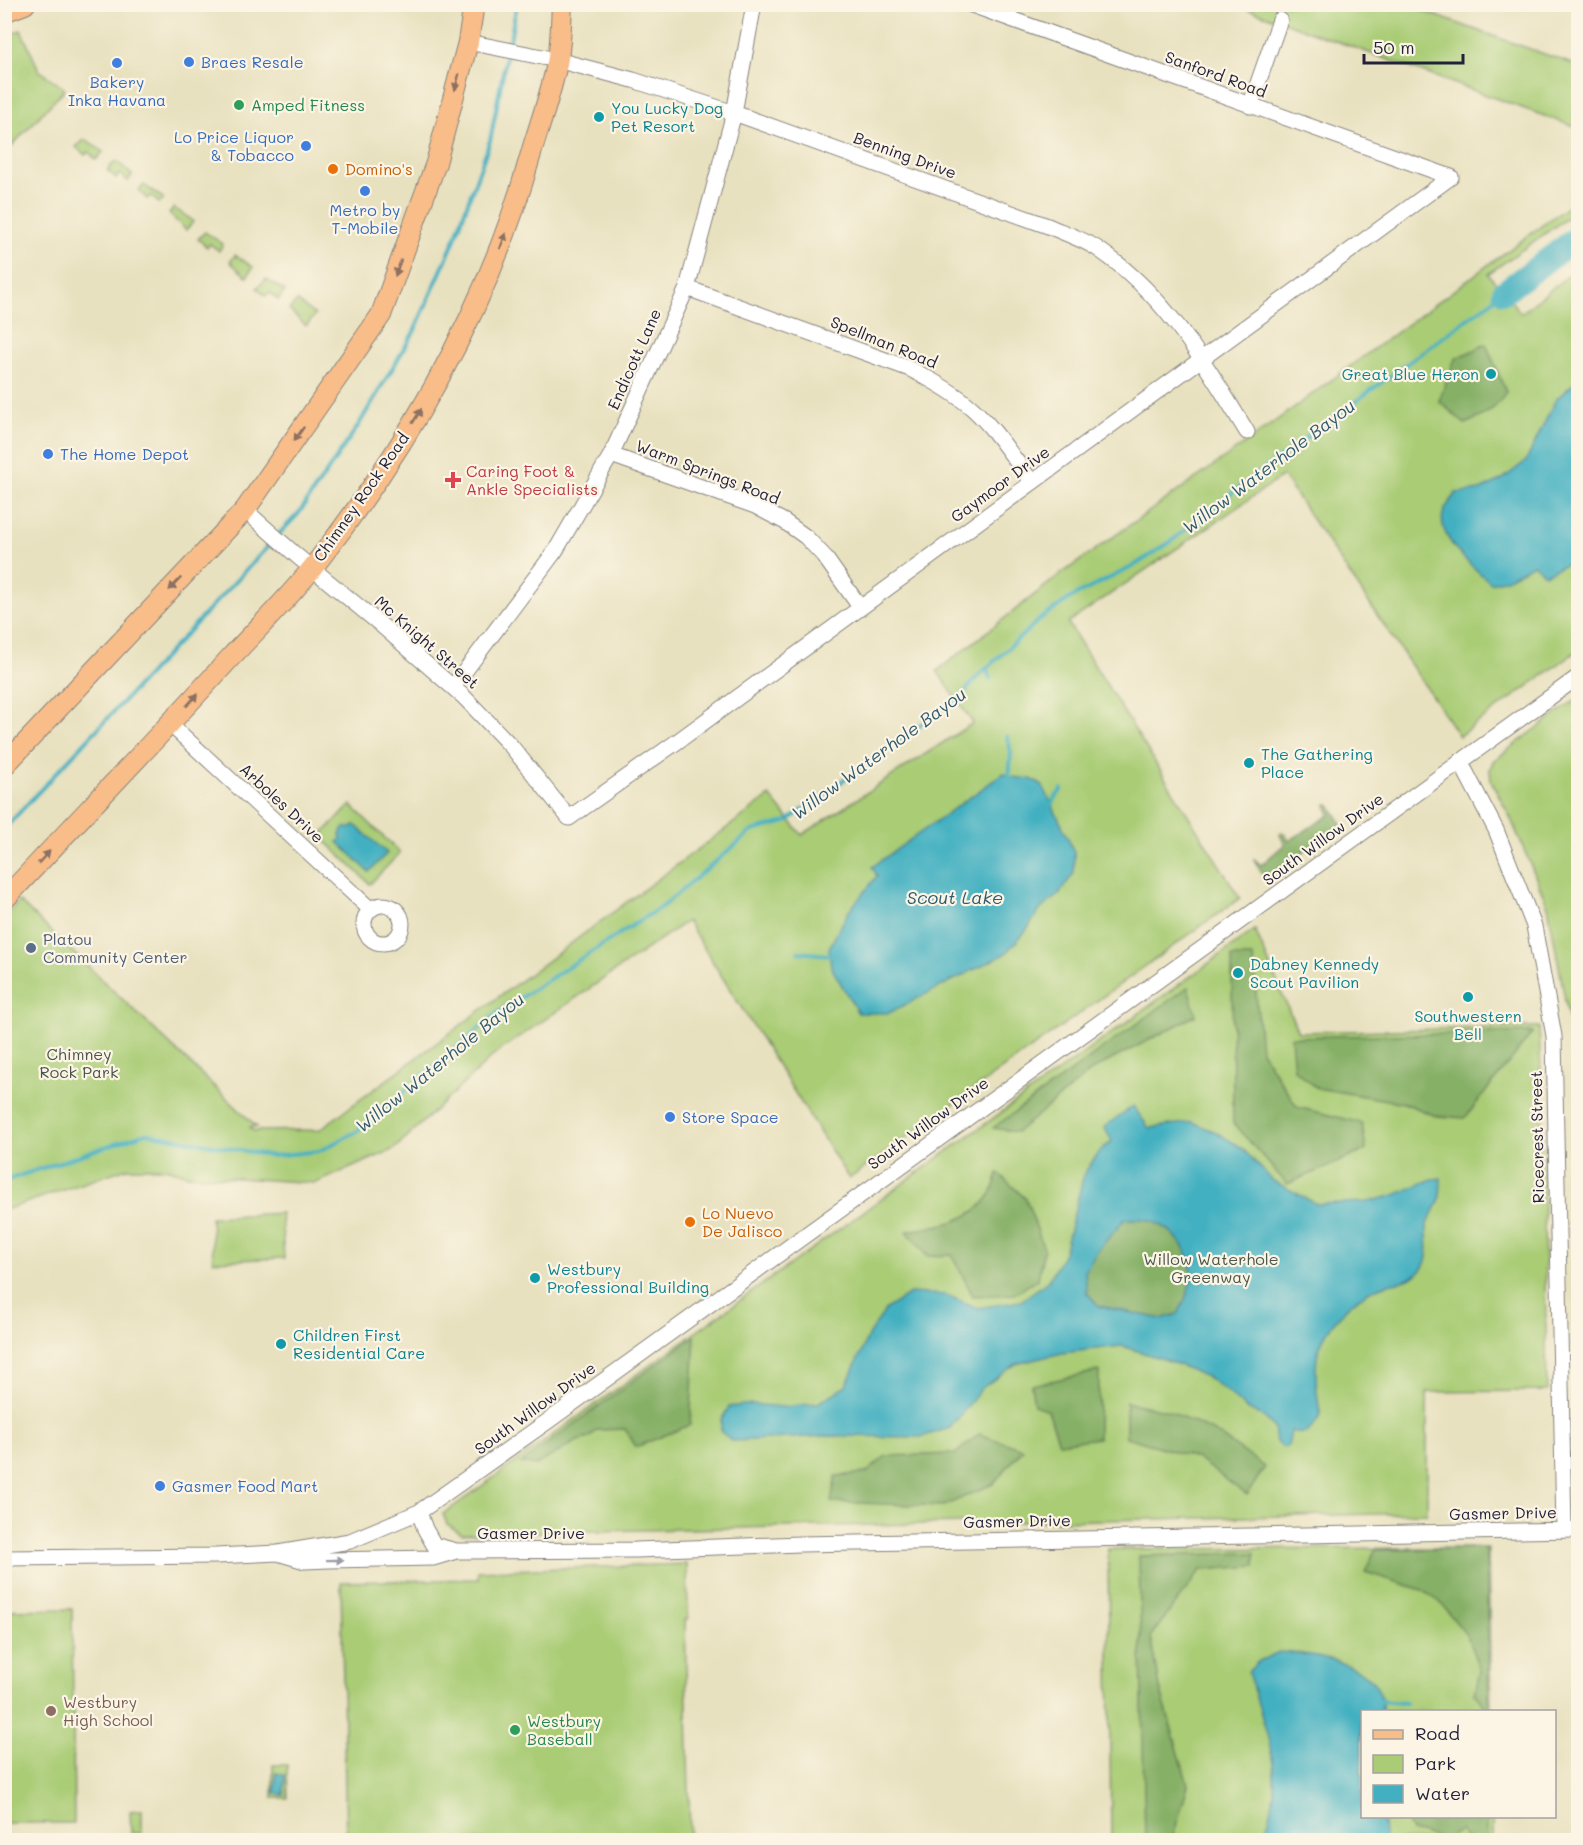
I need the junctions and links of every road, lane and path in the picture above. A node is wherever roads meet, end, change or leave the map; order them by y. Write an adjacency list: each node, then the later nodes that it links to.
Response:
1 (25, 4): 6 (main road)
2 (474, 4): 8 (main road)
3 (562, 4): 9 (main road, Chimney Rock Road)
4 (754, 4): 11 (street, Endicott Lane)
5 (969, 4): 10 (street, Sanford Road)
6 (4, 12)
7 (1280, 20): 10 (street)
8 (468, 42): 9 (street, Benning Drive); 18 (main road, one-way to 18)
9 (558, 60): 11 (street, Benning Drive); 19 (main road, Chimney Rock Road, one-way to 9)
10 (1250, 106): 12 (street, Sanford Road)
11 (734, 113): 13 (street, Endicott Lane); 14 (street, Benning Drive)
12 (1450, 177): 14 (street, Gaymoor Drive)
13 (687, 288): 16 (street, Endicott Lane); 17 (street, Spellman Road)
14 (1202, 358): 15 (street, Benning Drive); 17 (street, Gaymoor Drive)
15 (1247, 432)
16 (611, 454): 20 (street, Warm Springs Road); 22 (street, Endicott Lane)
17 (1032, 482): 20 (street, Gaymoor Drive)
18 (252, 516): 19 (street, Mc Knight Street); 25 (main road, one-way to 25)
19 (305, 562): 22 (street, Mc Knight Street); 23 (main road, Chimney Rock Road, one-way to 19)
20 (860, 607): 26 (street, Gaymoor Drive)
21 (1578, 677): 24 (street, South Willow Drive)
22 (453, 687): 26 (street, Mc Knight Street)
23 (170, 724): 27 (main road, Chimney Rock Road, one-way to 23); 28 (street, Arboles Drive)
24 (1460, 760): 29 (street, South Willow Drive); 30 (street, Ricecrest Street)
25 (4, 766)
26 (569, 818)
27 (4, 900)
28 (370, 909)
29 (419, 1512): 31 (street, Gasmer Drive); 32 (street, South Willow Drive)
30 (1571, 1530): 31 (street, Gasmer Drive)
31 (456, 1551): 32 (street, Gasmer Drive, one-way to 31)
32 (278, 1553): 33 (street, Gasmer Drive)
33 (4, 1558)

